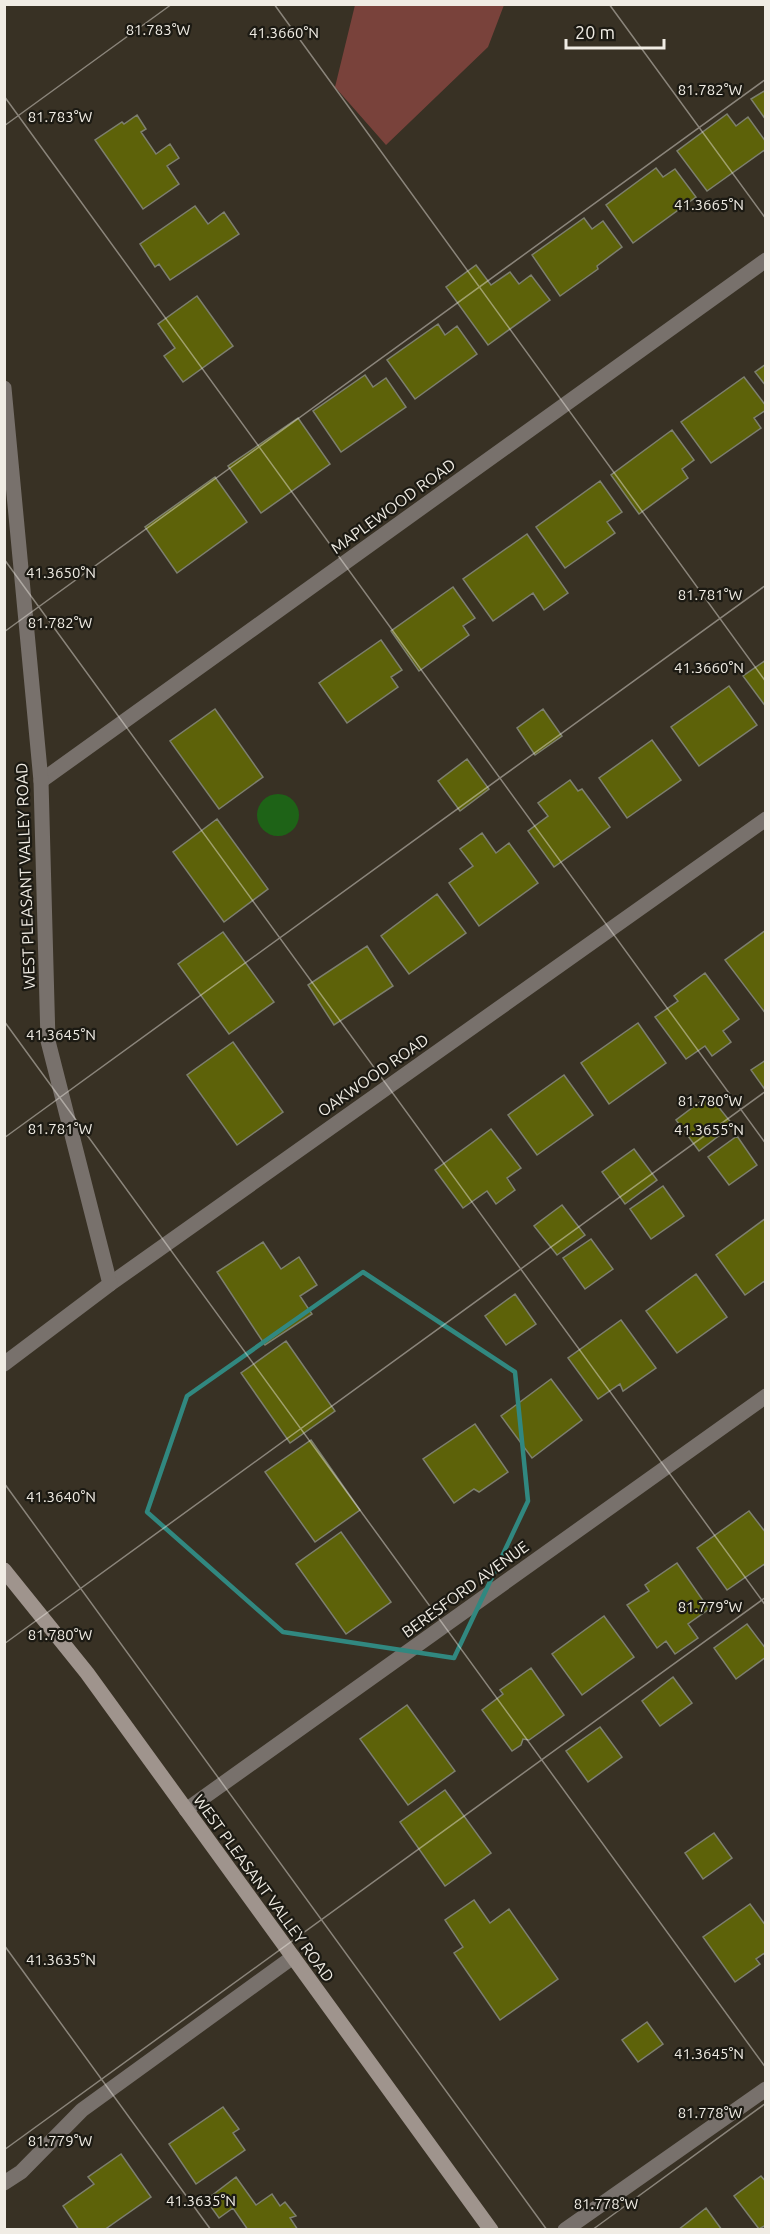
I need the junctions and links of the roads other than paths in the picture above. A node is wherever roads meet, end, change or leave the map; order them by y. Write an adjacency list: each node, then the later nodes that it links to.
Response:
1 (765, 260): 3 (street, MAPLEWOOD ROAD)
2 (4, 388): 3 (street, WEST PLEASANT VALLEY ROAD)
3 (41, 781): 5 (street, WEST PLEASANT VALLEY ROAD)
4 (765, 819): 5 (street, OAKWOOD ROAD)
5 (110, 1284): 6 (street, OAKWOOD ROAD)
6 (4, 1364)
7 (765, 1396): 9 (street, BERESFORD AVENUE)
8 (4, 1570): 9 (main road, WEST PLEASANT VALLEY ROAD)
9 (186, 1810): 10 (main road, WEST PLEASANT VALLEY ROAD)
10 (293, 1957): 12 (street); 13 (main road, WEST PLEASANT VALLEY ROAD)
11 (765, 2089): 14 (street)
12 (4, 2184)
13 (490, 2229)
14 (565, 2229)

